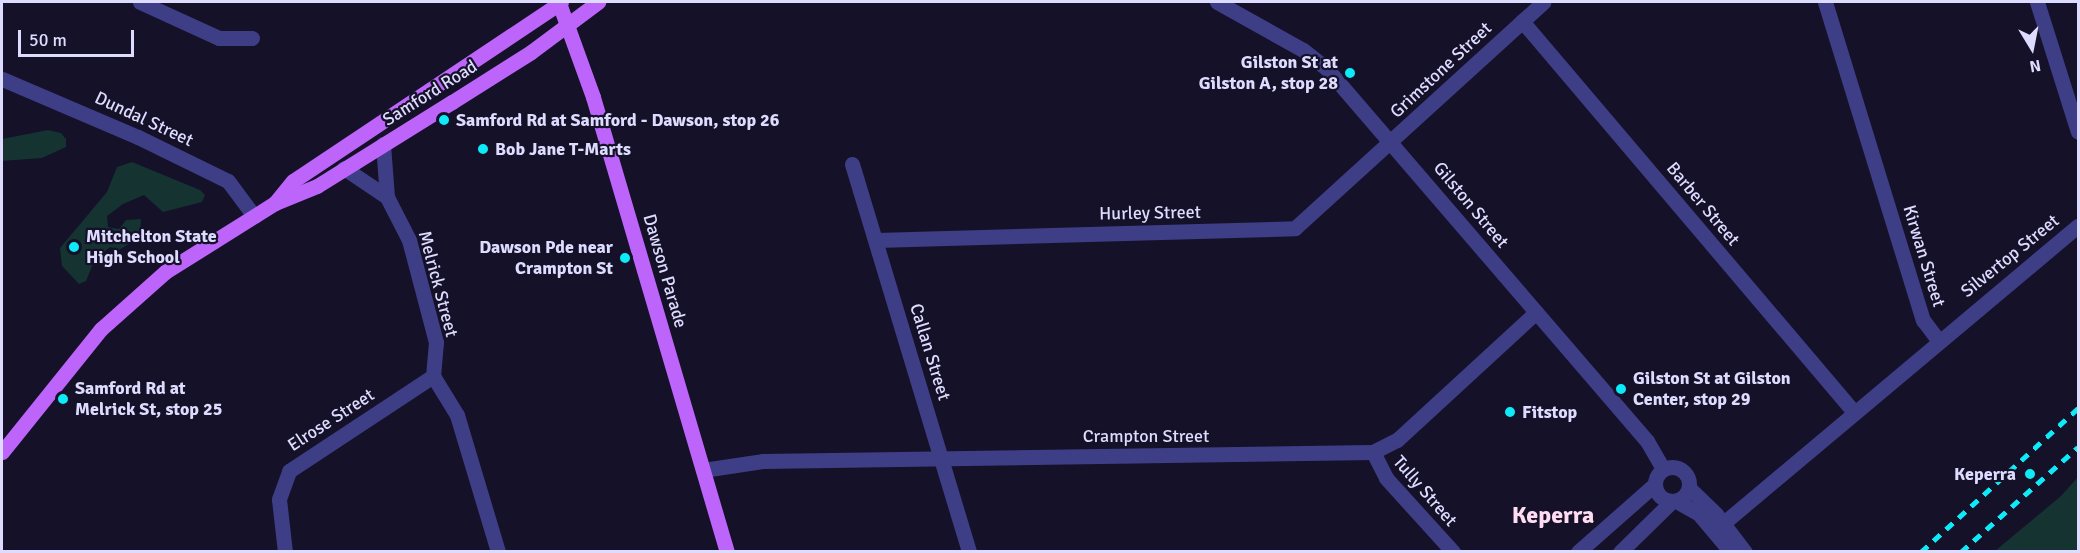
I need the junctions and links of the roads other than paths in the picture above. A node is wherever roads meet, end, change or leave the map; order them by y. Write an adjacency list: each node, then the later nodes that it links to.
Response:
1 (140, 2): 10 (street)
2 (560, 2): 9 (main road, Dawson Parade); 18 (main road, Samford Road)
3 (598, 2): 9 (main road, Samford Road)
4 (1543, 2): 8 (street, Grimstone Street)
5 (1825, 2): 23 (street, Kirwan Street)
6 (2037, 2): 12 (street)
7 (1223, 3): 13 (street, Gilston Street)
8 (1522, 21): 13 (street, Grimstone Street); 25 (street, Barber Street)
9 (569, 25): 14 (main road, Samford Road); 30 (main road, Dawson Parade)
10 (252, 38)
11 (2, 79): 19 (street, Dundal Street)
12 (2079, 132)
13 (1392, 142): 21 (street, Hurley Street); 22 (street, Gilston Street)
14 (383, 144): 16 (main road, Samford Road); 17 (street, Melrick Street)
15 (852, 164): 21 (street, Callan Street)
16 (344, 168): 17 (street, Melrick Street); 18 (main road, Samford Road)
17 (387, 197): 24 (street, Melrick Street)
18 (275, 203): 19 (main road, Samford Road)
19 (254, 216): 26 (main road, Samford Road)
20 (2079, 226): 23 (street, Silvertop Street)
21 (876, 240): 28 (street, Callan Street)
22 (1536, 312): 27 (street, Crampton Street); 29 (street, Gilston Street)
23 (1938, 340): 25 (street)
24 (433, 376): 35 (street, Elrose Street); 36 (street)
25 (1854, 412): 34 (street)
26 (2, 452)
27 (1373, 452): 28 (street, Crampton Street); 39 (street, Tully Street)
28 (942, 457): 30 (street, Crampton Street); 38 (street, Callan Street)
29 (1663, 469): 31 (street); 32 (street)
30 (703, 470): 37 (main road, Dawson Parade)
31 (1654, 485): 33 (street); 40 (street)
32 (1689, 488): 33 (street); 34 (street)
33 (1674, 502): 34 (street); 41 (street)
34 (1719, 527): 42 (street); 43 (street)
35 (285, 552)
36 (498, 552)
37 (727, 552)
38 (969, 552)
39 (1453, 552)
40 (1578, 552)
41 (1620, 552)
42 (1731, 552)
43 (1745, 552)

